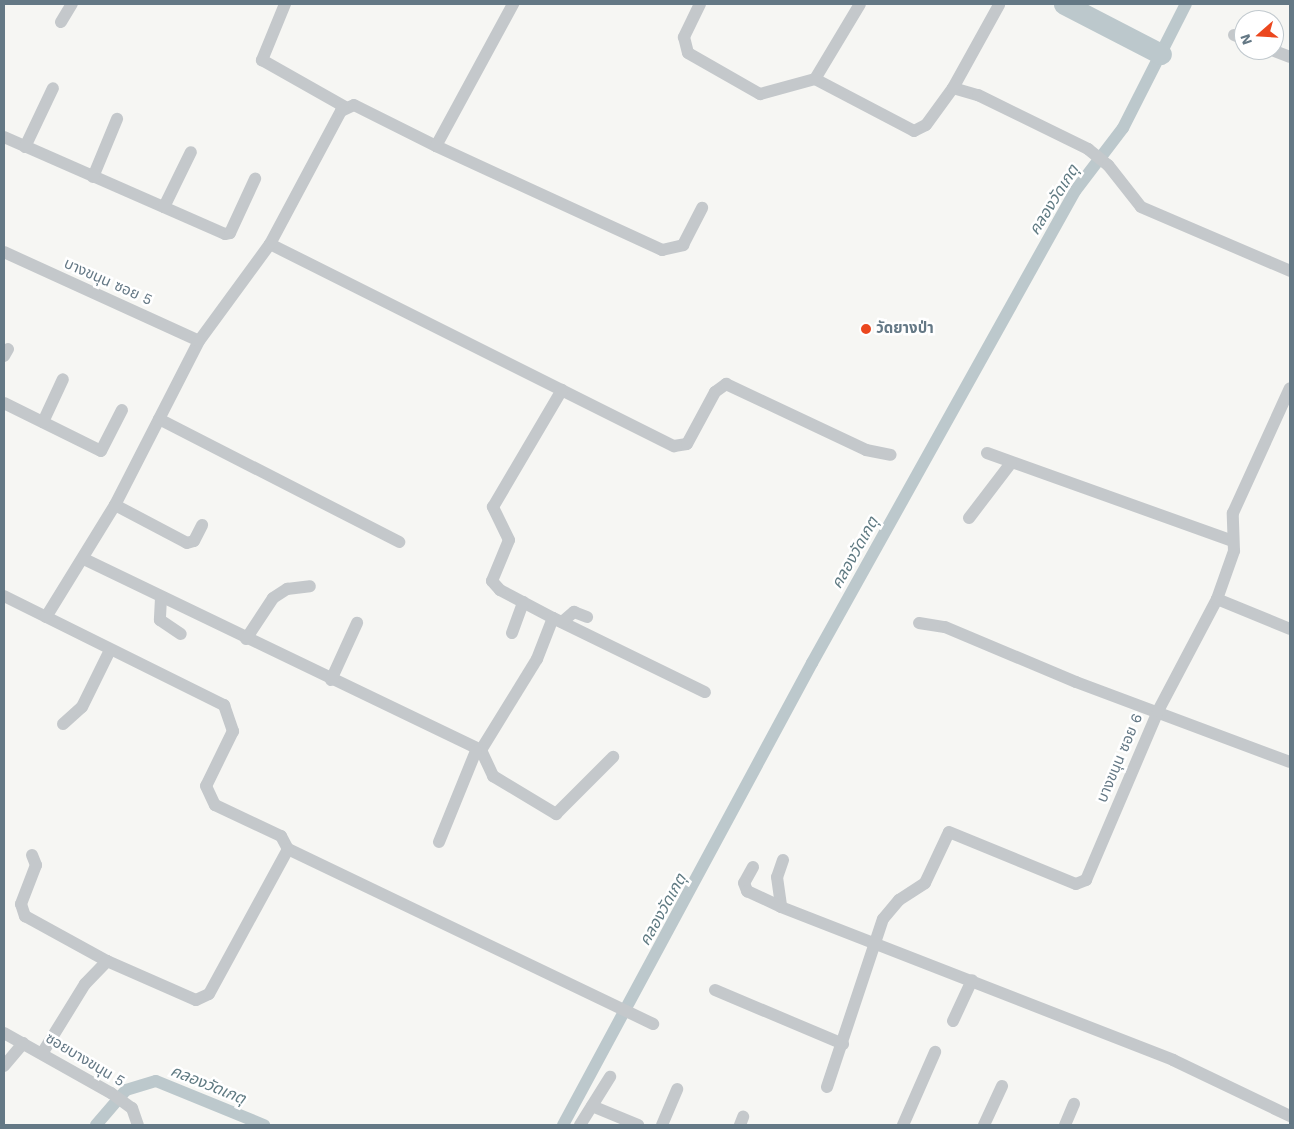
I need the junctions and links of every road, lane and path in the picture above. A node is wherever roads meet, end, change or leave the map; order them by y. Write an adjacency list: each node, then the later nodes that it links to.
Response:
1 (72, 4): 7 (street)
2 (285, 4): 11 (street)
3 (513, 4): 14 (street)
4 (700, 4): 8 (street)
5 (860, 4): 8 (street)
6 (999, 5): 10 (street)
7 (61, 22)
8 (815, 79): 10 (street)
9 (53, 88): 15 (street)
10 (953, 88): 23 (street)
11 (344, 107): 14 (street); 21 (street)
12 (117, 119): 17 (street)
13 (4, 137): 15 (street)
14 (436, 146): 20 (street)
15 (25, 147): 17 (street)
16 (191, 152): 19 (street)
17 (94, 177): 19 (street)
18 (255, 179): 19 (street)
19 (164, 207)
20 (702, 208)
21 (270, 244): 24 (street); 27 (street)
22 (4, 252): 24 (street, บางขนุน ซอย 5)
23 (1290, 272)
24 (199, 341): 30 (street)
25 (63, 380): 31 (street)
26 (1290, 388): 38 (street, บางขนุน ซอย 6)
27 (562, 390): 33 (street); 45 (street)
28 (4, 403): 31 (street)
29 (122, 410): 31 (street)
30 (159, 419): 35 (street); 39 (street)
31 (43, 422)
32 (987, 453): 34 (street)
33 (891, 456)
34 (1011, 463): 36 (street); 38 (street)
35 (115, 505): 37 (street); 40 (street)
36 (969, 518)
37 (202, 525)
38 (1233, 541): 44 (street, บางขนุน ซอย 6)
39 (399, 542)
40 (84, 559): 43 (street); 47 (street)
41 (310, 586): 54 (street)
42 (4, 596): 47 (street)
43 (161, 598): 53 (street); 54 (street)
44 (1216, 599): 51 (street); 58 (street, บางขนุน ซอย 6)
45 (523, 602): 48 (street); 52 (street)
46 (586, 617): 48 (street)
47 (46, 618): 55 (street)
48 (557, 620): 57 (street); 60 (street)
49 (357, 623): 56 (street)
50 (919, 623): 58 (street)
51 (1290, 629)
52 (512, 633)
53 (182, 634)
54 (246, 639): 56 (street)
55 (110, 650): 59 (street); 64 (street)
56 (331, 680): 60 (street)
57 (705, 692)
58 (1157, 714): 62 (street); 69 (street, บางขนุน ซอย 6)
59 (63, 724)
60 (478, 750): 61 (street); 63 (street)
61 (613, 757)
62 (1290, 762)
63 (439, 842)
64 (288, 849): 70 (street); 74 (street)
65 (32, 855): 70 (street)
66 (783, 860): 68 (street)
67 (754, 867): 68 (street)
68 (781, 907): 69 (street)
69 (876, 943): 71 (street); 77 (street, บางขนุน ซอย 6)
70 (107, 961): 78 (street)
71 (972, 980): 73 (street); 87 (street)
72 (715, 990): 77 (street)
73 (953, 1021)
74 (653, 1024)
75 (4, 1033): 76 (street, ซอยบางขนุน 5)
76 (23, 1043): 78 (street, ซอยบางขนุน 5); 80 (street)
77 (843, 1044): 83 (street, บางขนุน ซอย 6)
78 (43, 1052): 88 (street, ซอยบางขนุน 5)
79 (935, 1052): 92 (street)
80 (4, 1066)
81 (610, 1076): 86 (street)
82 (1002, 1086): 93 (street)
83 (827, 1087)
84 (677, 1089): 91 (street)
85 (1074, 1104): 94 (street)
86 (592, 1106): 89 (street); 90 (street)
87 (1290, 1116)
88 (138, 1125)
89 (580, 1125)
90 (638, 1125)
91 (662, 1125)
92 (903, 1125)
93 (984, 1125)
94 (1065, 1125)

